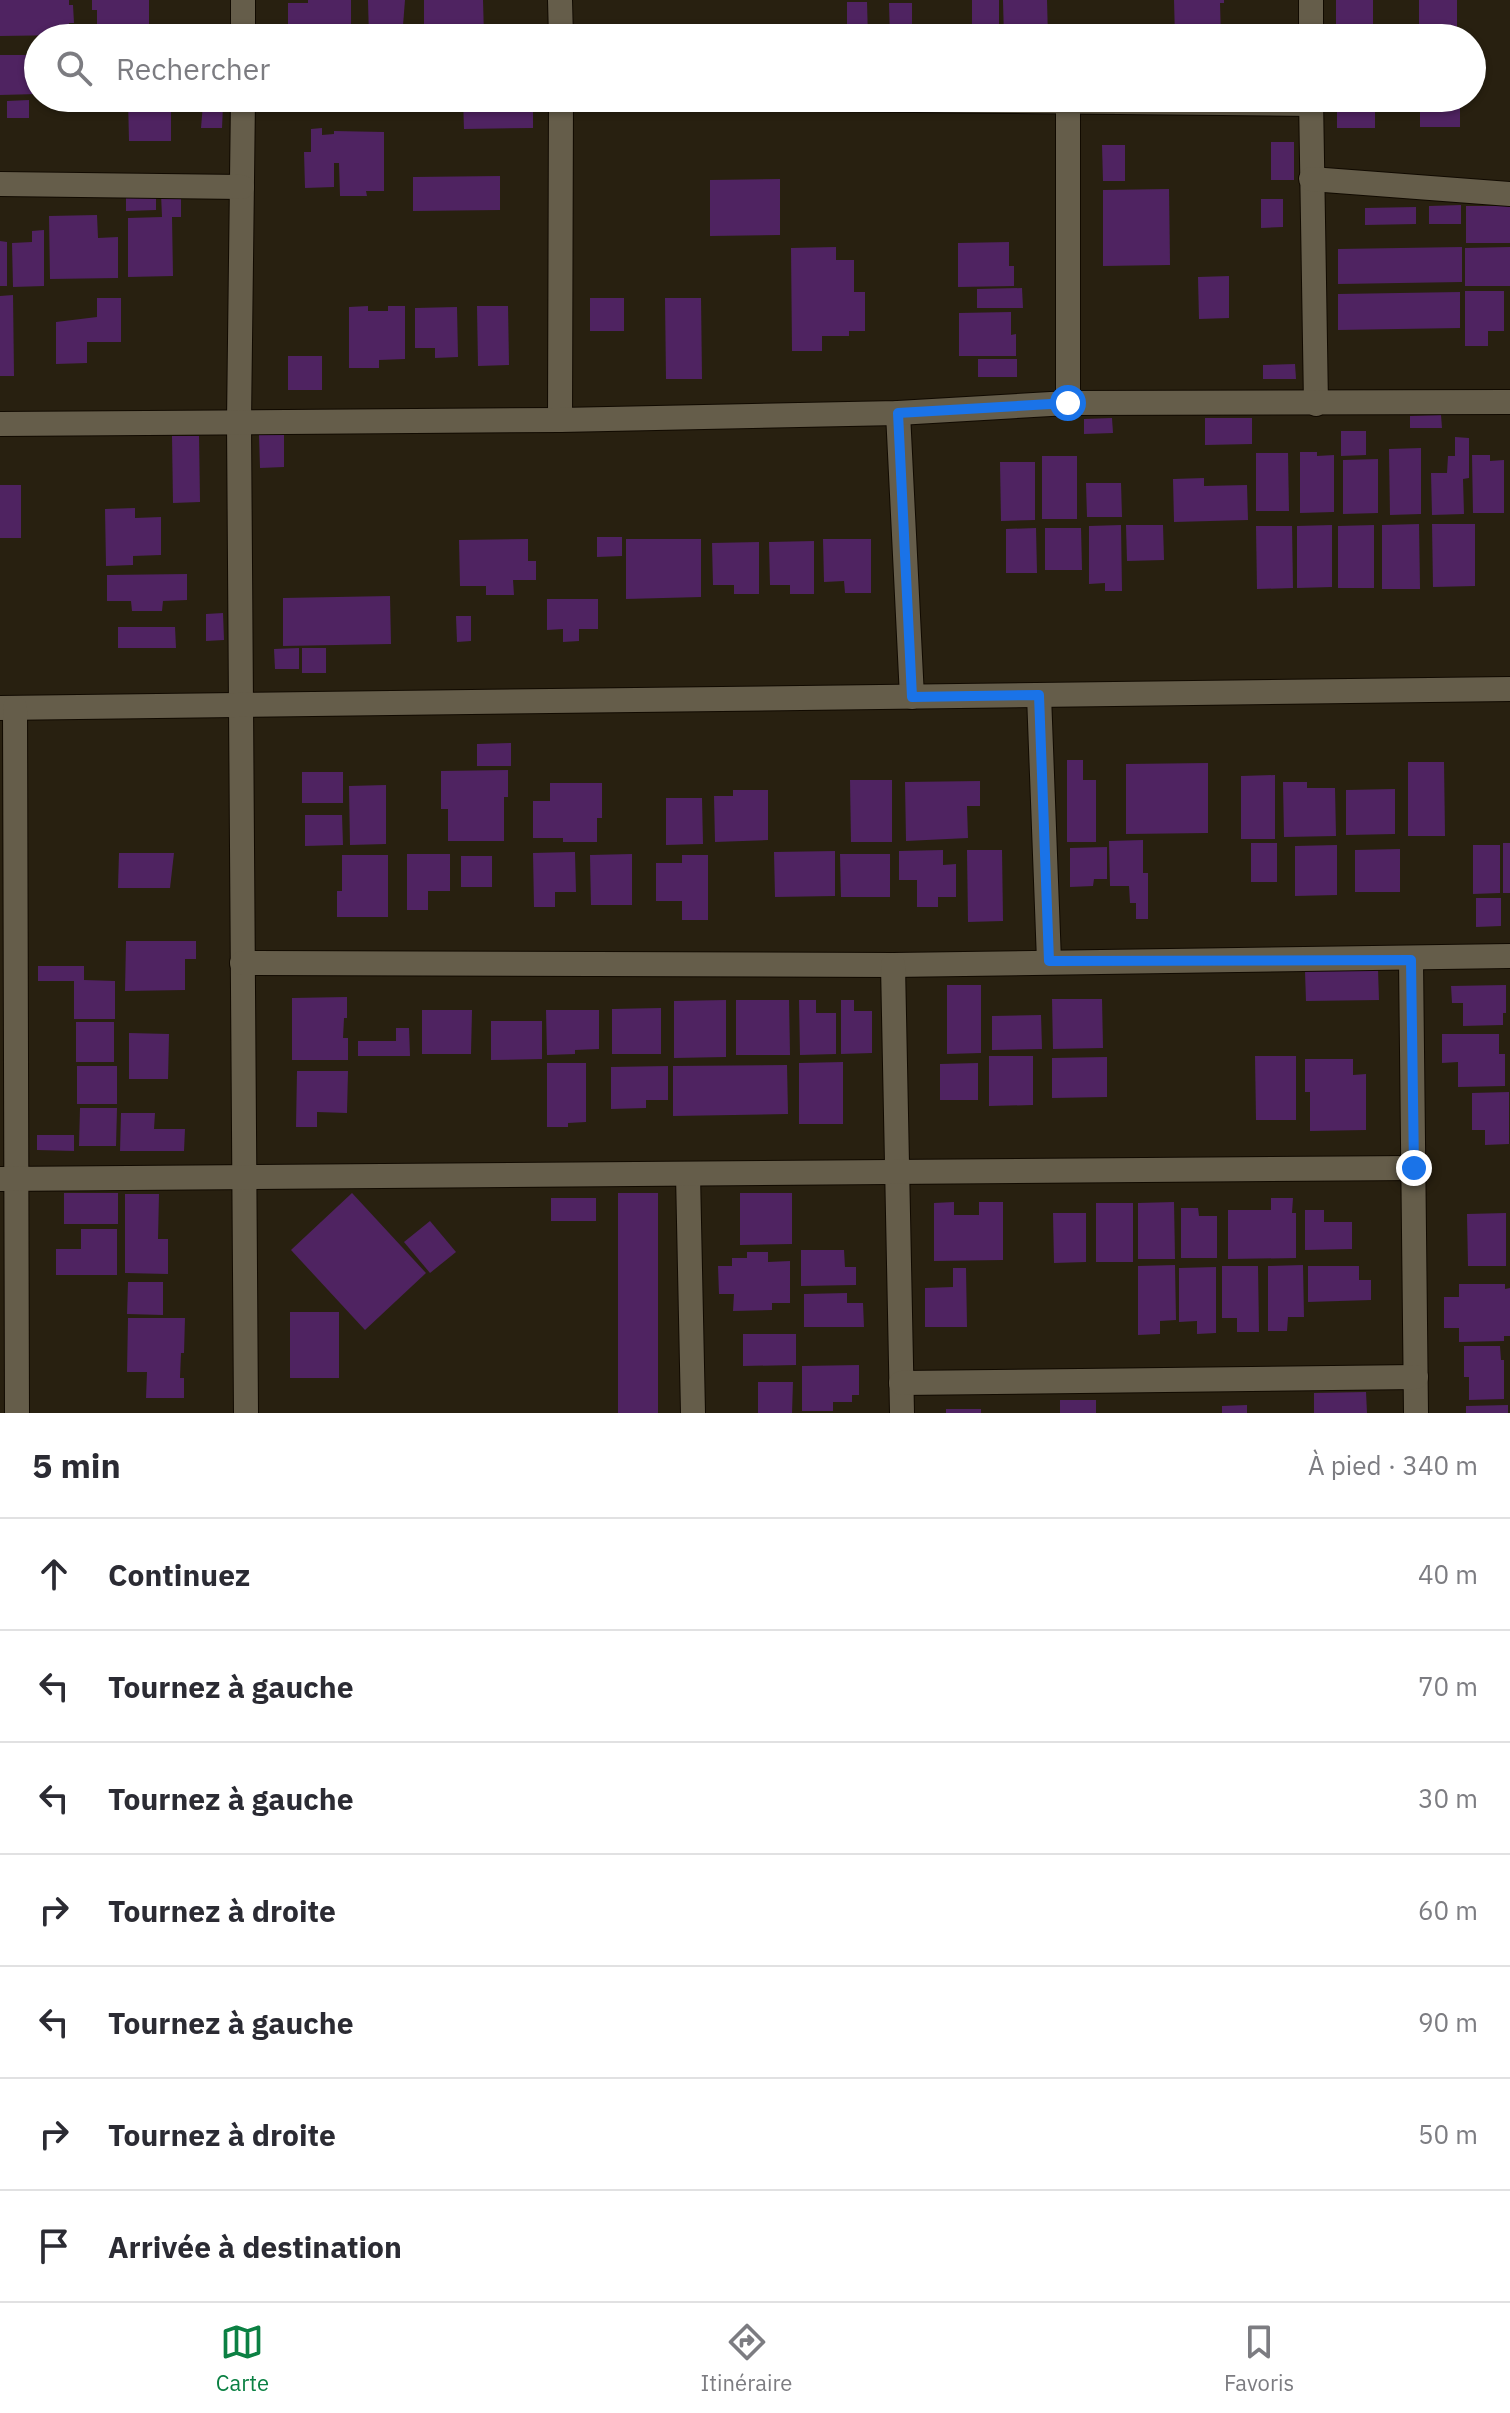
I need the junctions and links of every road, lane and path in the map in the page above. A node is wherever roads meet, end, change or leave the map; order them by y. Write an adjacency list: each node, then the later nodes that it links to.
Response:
1 (243, 0): 4 (street)
2 (560, 0): 5 (street)
3 (1311, 0): 6 (street)
4 (243, 24)
5 (561, 24)
6 (1311, 24)
7 (243, 112): 13 (street)
8 (561, 112): 19 (street)
9 (1068, 112): 16 (street)
10 (1311, 112): 11 (street)
11 (1311, 179): 14 (street); 17 (street)
12 (0, 184): 13 (street)
13 (242, 187): 20 (street)
14 (1510, 194)
15 (1510, 402): 17 (street)
16 (1068, 403): 17 (street); 18 (street)
17 (1316, 404)
18 (898, 413): 19 (street); 24 (street)
19 (560, 420): 20 (street)
20 (239, 422): 21 (street); 25 (street)
21 (0, 424)
22 (1510, 689): 23 (street)
23 (1039, 695): 24 (street); 29 (street)
24 (912, 697): 25 (street)
25 (241, 705): 26 (street); 30 (street)
26 (8, 708): 36 (street)
27 (1510, 956): 28 (street)
28 (1411, 960): 29 (street); 32 (street)
29 (1049, 961): 31 (street)
30 (242, 963): 31 (street); 35 (street)
31 (893, 965): 33 (street)
32 (1414, 1168): 33 (street); 37 (street)
33 (897, 1172): 34 (street); 38 (street)
34 (688, 1174): 35 (street); 41 (street)
35 (243, 1177): 36 (street); 40 (street)
36 (7, 1179): 39 (street)
37 (1416, 1377): 38 (street); 43 (street)
38 (901, 1383): 42 (street)
39 (17, 1413)
40 (246, 1413)
41 (693, 1413)
42 (902, 1413)
43 (1416, 1413)

